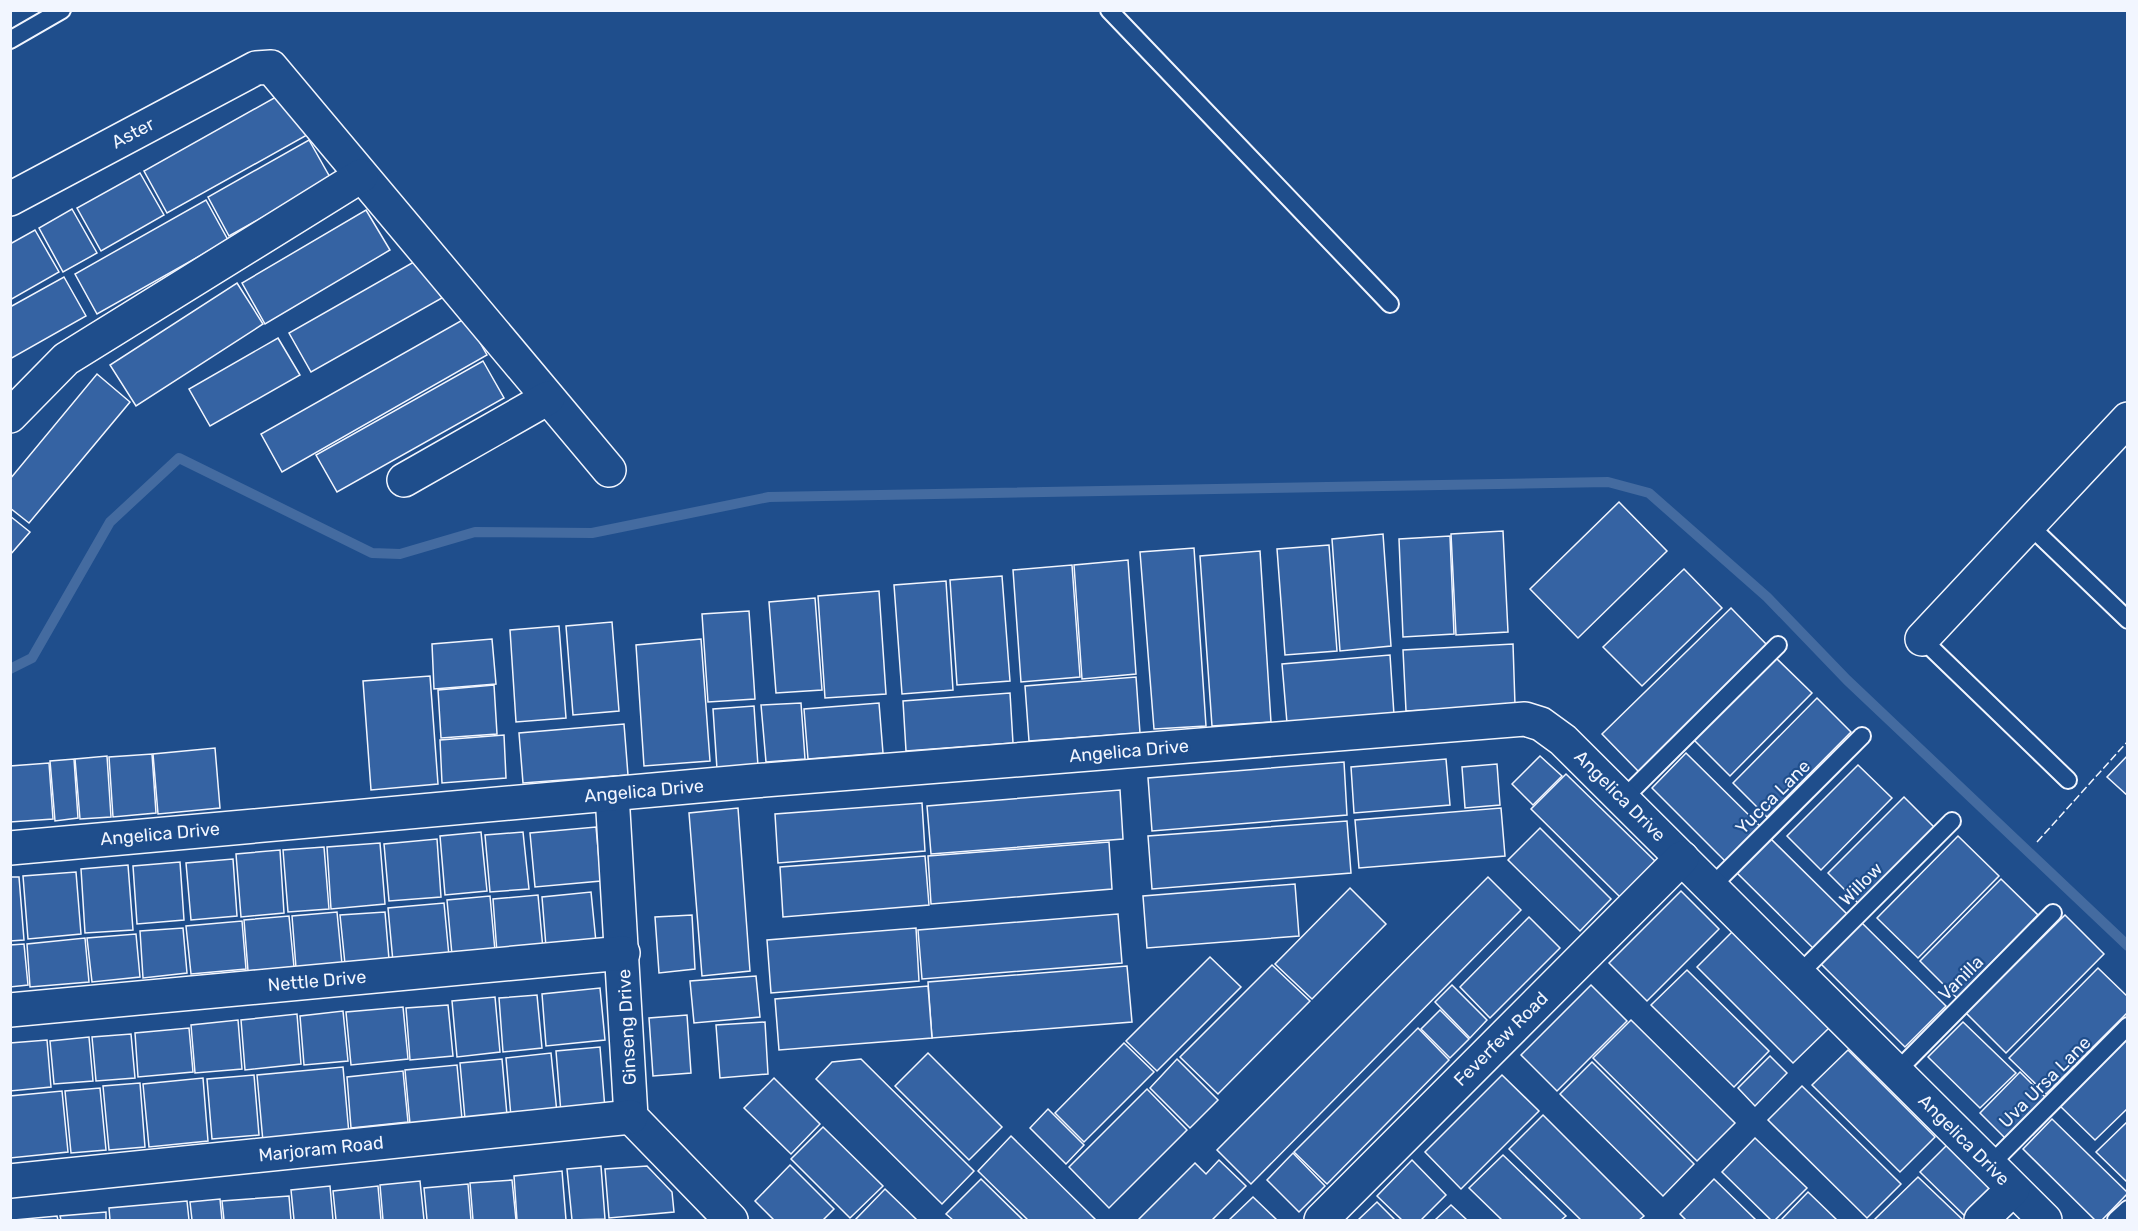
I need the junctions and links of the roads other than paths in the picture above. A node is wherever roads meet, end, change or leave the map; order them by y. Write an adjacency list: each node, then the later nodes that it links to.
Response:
1 (62, 10): 3 (lane)
2 (1109, 10): 6 (lane)
3 (10, 40)
4 (361, 176): 5 (street, Aster); 7 (street); 8 (street)
5 (10, 199)
6 (1390, 304)
7 (548, 398): 10 (street); 11 (street)
8 (10, 416)
9 (2127, 419): 12 (street)
10 (609, 470)
11 (404, 480)
12 (2029, 525): 13 (lane); 14 (street)
13 (2127, 620)
14 (1922, 639): 17 (lane)
15 (1778, 645): 19 (lane)
16 (1862, 736): 23 (lane, Yucca Lane)
17 (2068, 780)
18 (612, 794): 19 (street, Angelica Drive); 21 (street, Angelica Drive); 25 (street, Ginseng Drive)
19 (1623, 799): 22 (street, Angelica Drive)
20 (1952, 821): 26 (lane, Willow)
21 (10, 848)
22 (1682, 858): 23 (street, Angelica Drive); 36 (street, Feverfew Road)
23 (1711, 887): 26 (street, Angelica Drive)
24 (2053, 913): 29 (lane, Vanilla)
25 (624, 953): 27 (street, Nettle Drive); 30 (street, Ginseng Drive)
26 (1799, 975): 29 (street, Angelica Drive)
27 (10, 1010)
28 (2127, 1026): 31 (lane, Uva Ursa Lane)
29 (1896, 1072): 31 (street, Angelica Drive)
30 (631, 1117): 32 (street, Marjoram Road); 35 (street)
31 (1990, 1165): 33 (street, Angelica Drive)
32 (10, 1180)
33 (2013, 1189): 37 (street); 38 (street, Angelica Drive)
34 (2127, 1209): 39 (lane)
35 (731, 1221)
36 (1321, 1221)
37 (1981, 1221)
38 (2045, 1221)
39 (2116, 1221)

